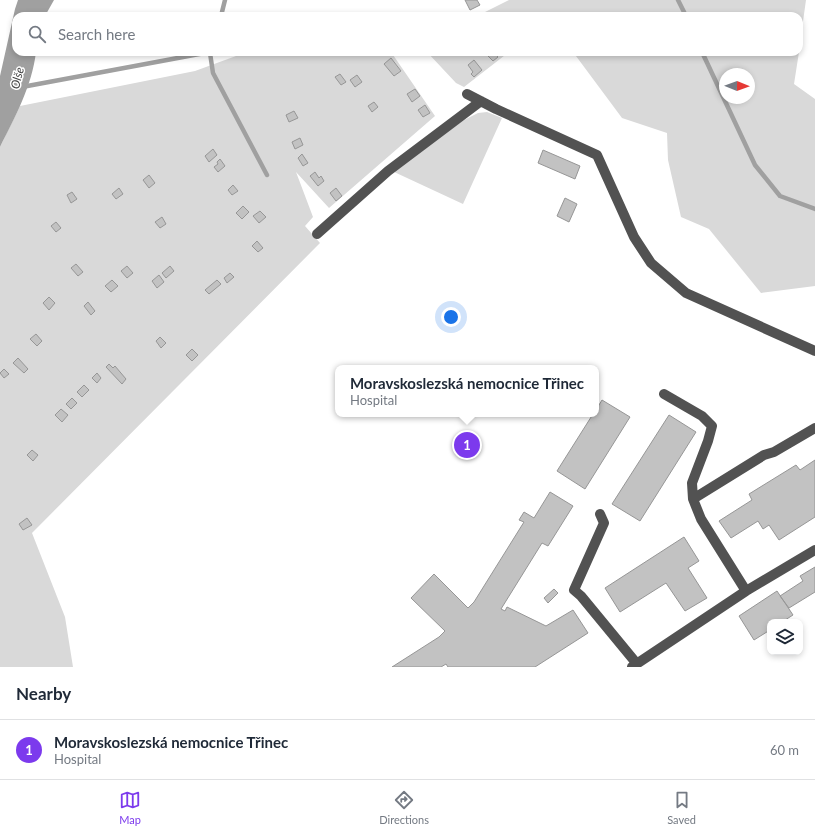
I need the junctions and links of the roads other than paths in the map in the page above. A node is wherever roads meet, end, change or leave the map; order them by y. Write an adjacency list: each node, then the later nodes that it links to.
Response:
1 (467, 94): 2 (lane)
2 (481, 101): 3 (lane); 4 (lane)
3 (317, 234)
4 (815, 351)
5 (664, 394): 7 (lane)
6 (815, 428): 7 (lane)
7 (692, 499): 10 (lane)
8 (600, 514): 11 (lane)
9 (815, 550): 10 (lane)
10 (746, 591): 11 (lane)
11 (635, 665)

